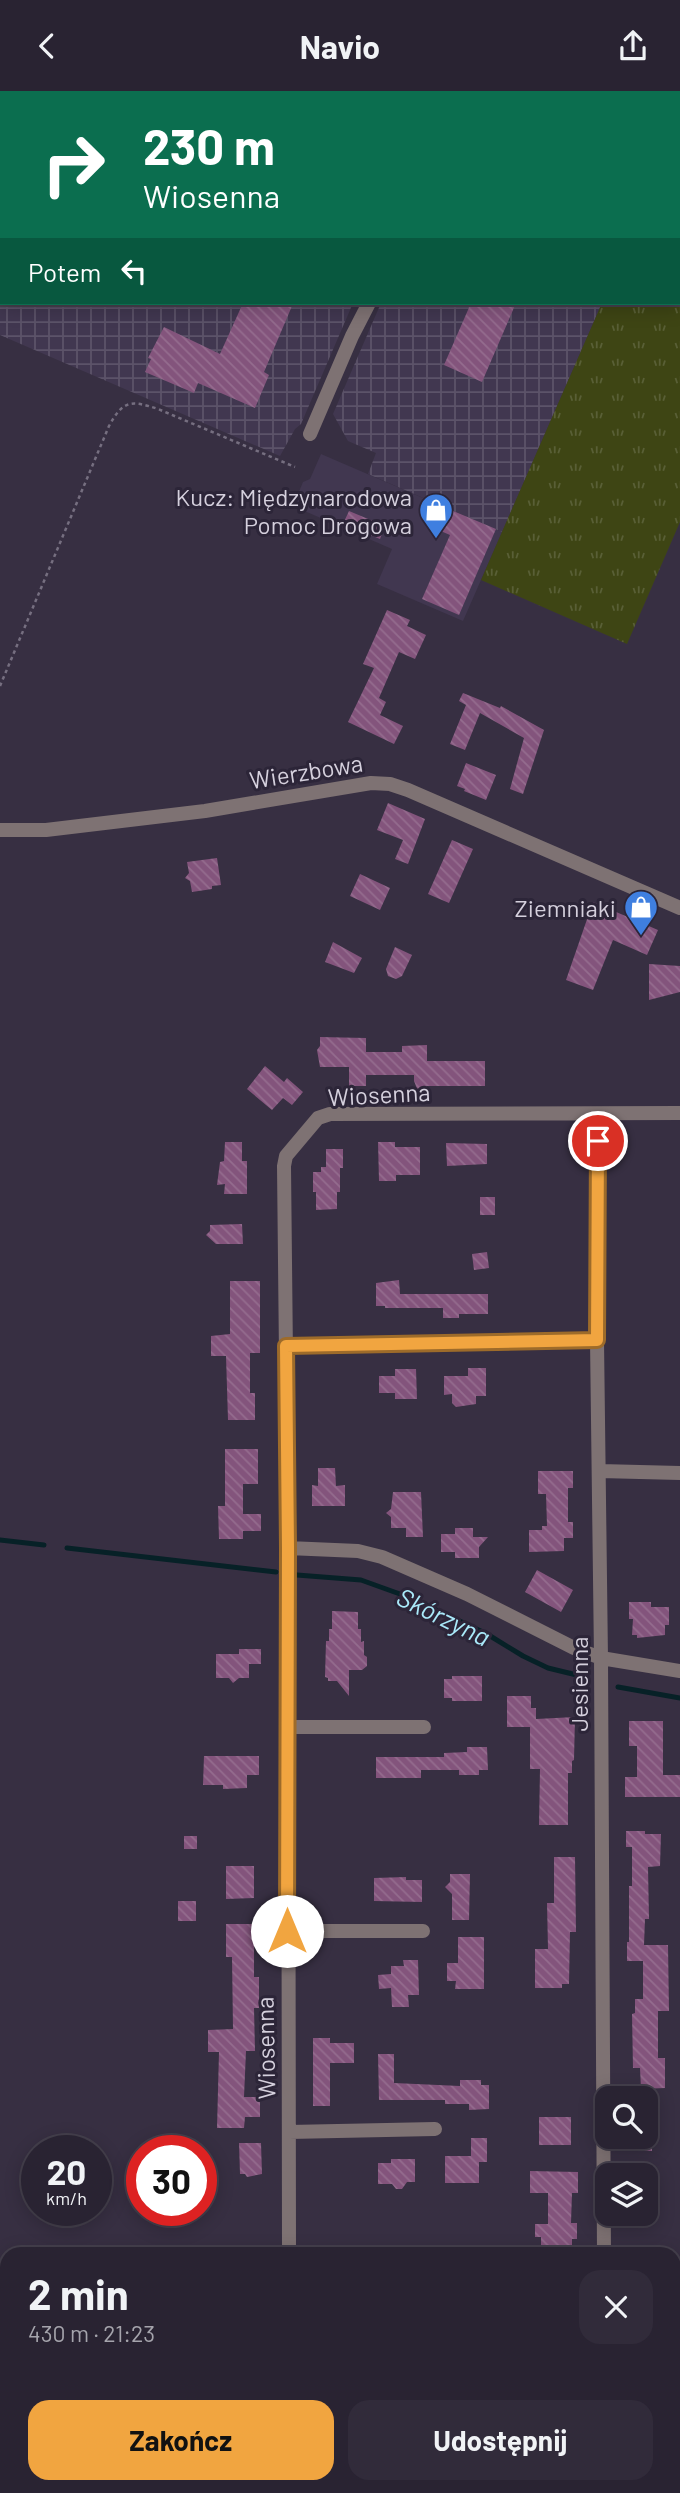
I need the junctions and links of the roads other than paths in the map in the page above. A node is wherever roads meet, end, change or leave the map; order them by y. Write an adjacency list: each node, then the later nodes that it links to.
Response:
1 (368, 305): 2 (street)
2 (310, 434)
3 (0, 830): 4 (street, Wierzbowa)
4 (680, 908)
5 (680, 1113): 6 (street, Wiosenna)
6 (599, 1114): 7 (street, Jesienna); 8 (street, Wiosenna)
7 (597, 1340): 8 (street); 9 (street, Jesienna)
8 (286, 1346): 11 (street, Wiosenna)
9 (600, 1471): 10 (street); 12 (street, Jesienna)
10 (680, 1473)
11 (288, 1548): 12 (street); 14 (street, Wiosenna)
12 (601, 1658): 13 (street); 21 (street, Jesienna)
13 (680, 1671)
14 (287, 1727): 15 (street); 16 (street, Wiosenna)
15 (424, 1727)
16 (287, 1931): 17 (street); 19 (street, Wiosenna)
17 (423, 1931)
18 (435, 2129): 19 (street)
19 (289, 2131): 20 (street, Wiosenna)
20 (289, 2247)
21 (604, 2247)

